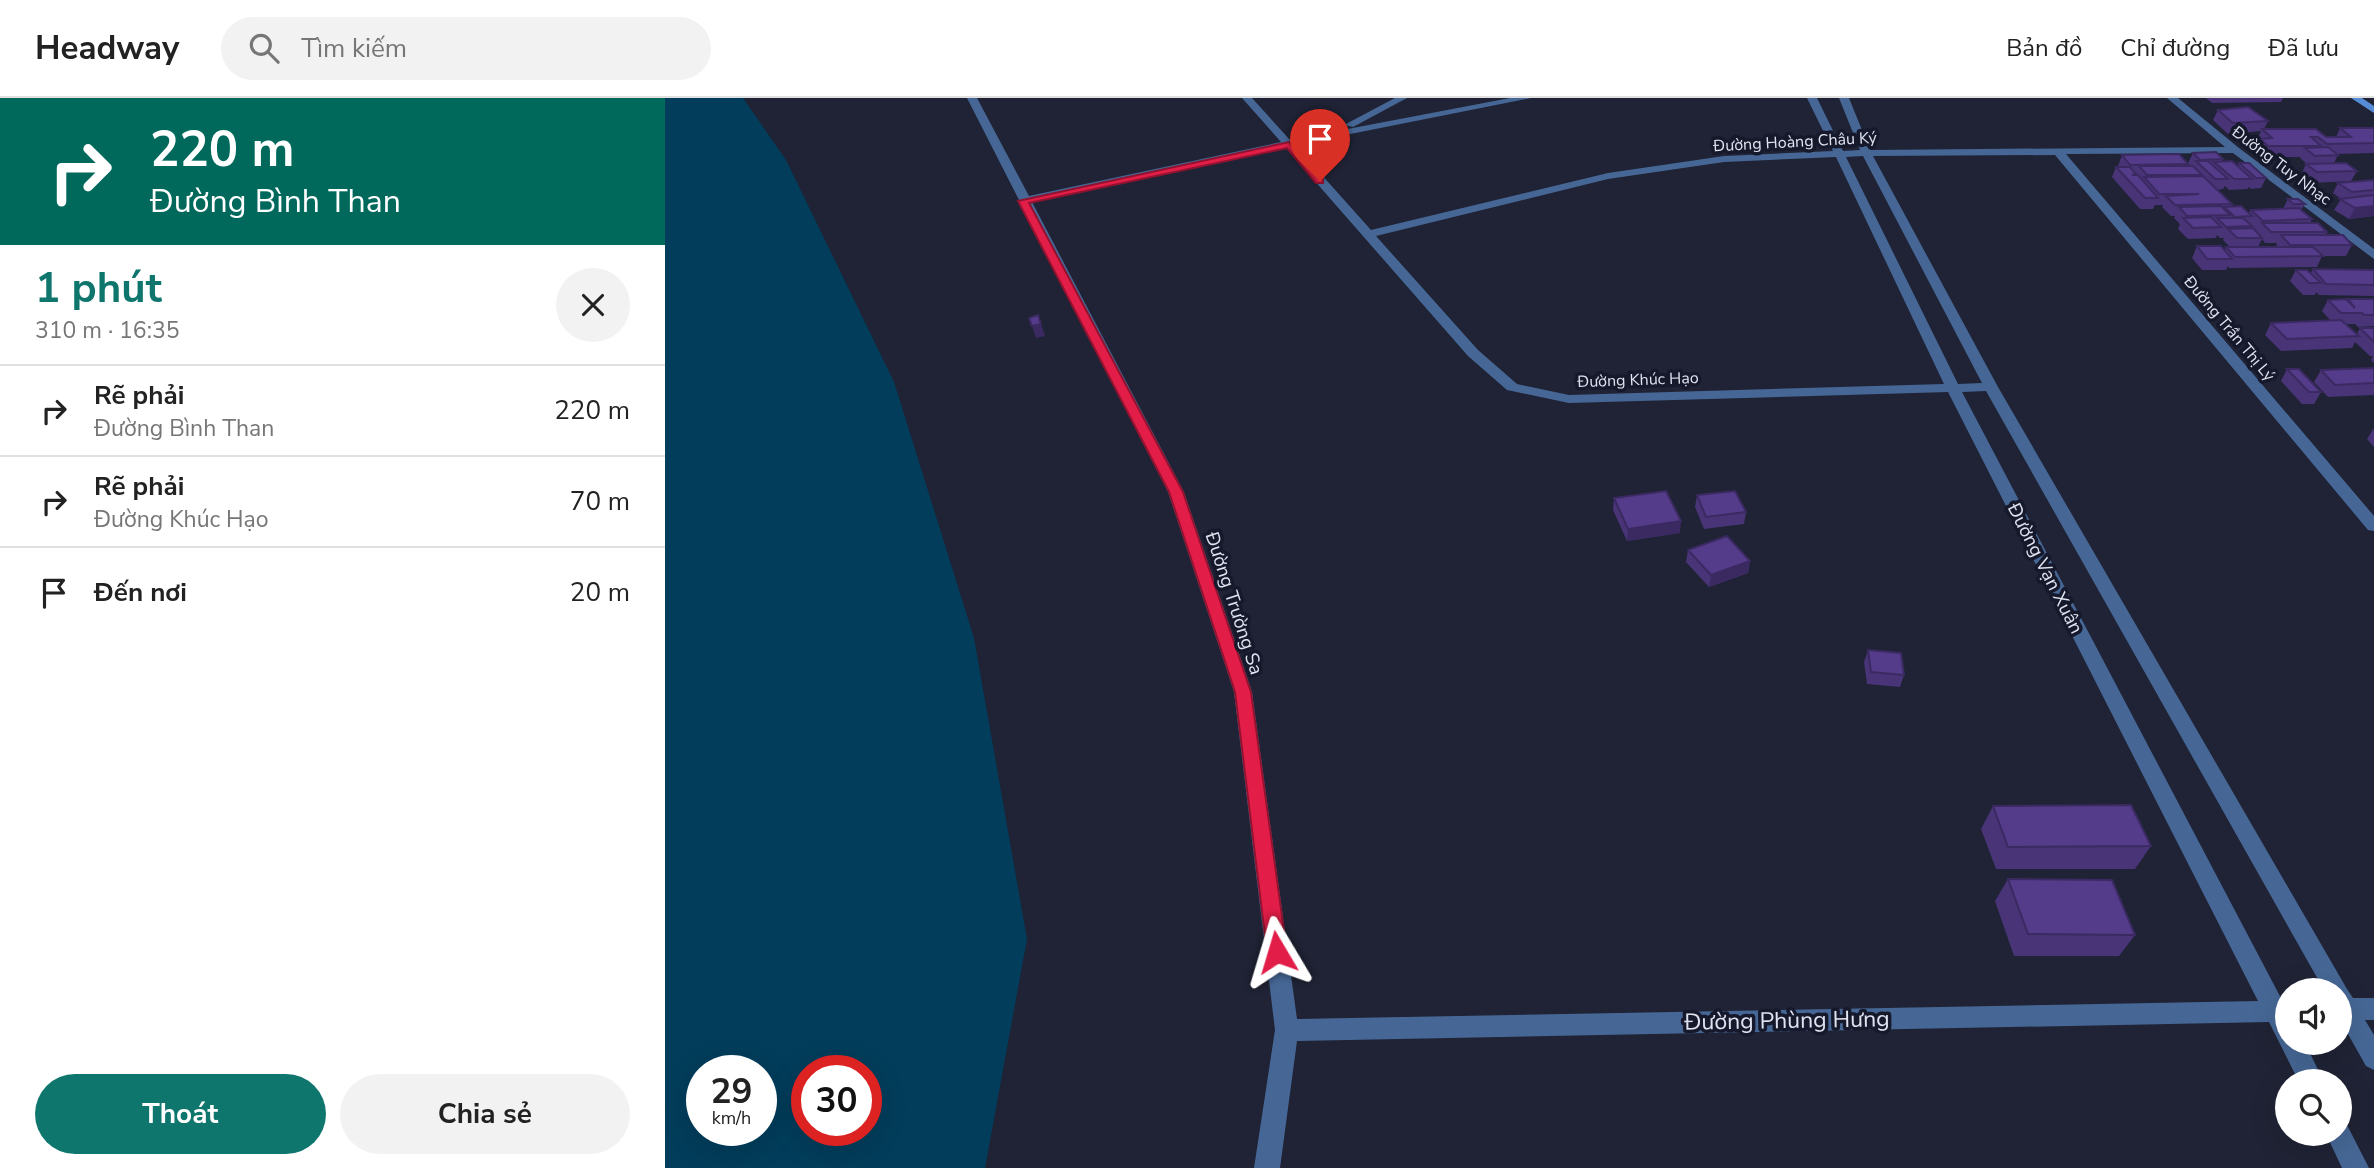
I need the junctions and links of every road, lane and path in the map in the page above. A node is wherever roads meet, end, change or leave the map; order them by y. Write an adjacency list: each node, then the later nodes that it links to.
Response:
1 (972, 98): 16 (street, Đường Trường Sa)
2 (1247, 98): 11 (street, Đường Khúc Hạo)
3 (1402, 98): 10 (street)
4 (1527, 98): 10 (street)
5 (1812, 98): 14 (street, Đường Vạn Xuân)
6 (1844, 98): 15 (street, Đường Vạn Xuân)
7 (2172, 98): 12 (street, Đường Tuy Nhạc)
8 (2356, 98): 9 (main road)
9 (2374, 110)
10 (1328, 135): 11 (street)
11 (1289, 145): 16 (street); 17 (street, Đường Khúc Hạo)
12 (2235, 150): 13 (street, Đường Hoàng Châu Ký); 18 (street, Đường Tuy Nhạc)
13 (2058, 152): 15 (street, Đường Hoàng Châu Ký); 21 (street, Đường Trần Thị Lý)
14 (1838, 153): 15 (street, Đường Hoàng Châu Ký); 17 (street, Đường Hoàng Châu Ký); 20 (street, Đường Vạn Xuân)
15 (1866, 153): 19 (street, Đường Vạn Xuân)
16 (1023, 201): 28 (street, Đường Trường Sa)
17 (1366, 235): 20 (street, Đường Khúc Hạo)
18 (2374, 255)
19 (1991, 387): 20 (street, Đường Khúc Hạo); 22 (street, Đường Vạn Xuân)
20 (1953, 388): 23 (street, Đường Vạn Xuân)
21 (2374, 526)
22 (2328, 978)
23 (2275, 1000)
24 (2352, 1004): 25 (street)
25 (2374, 1009)
26 (2275, 1011): 28 (street, Đường Phùng Hưng)
27 (2352, 1020): 29 (street, Đường Vạn Xuân)
28 (1287, 1030): 31 (street, Đường Trường Sa)
29 (2374, 1059)
30 (2344, 1146): 32 (street)
31 (1267, 1168)
32 (2355, 1168)

